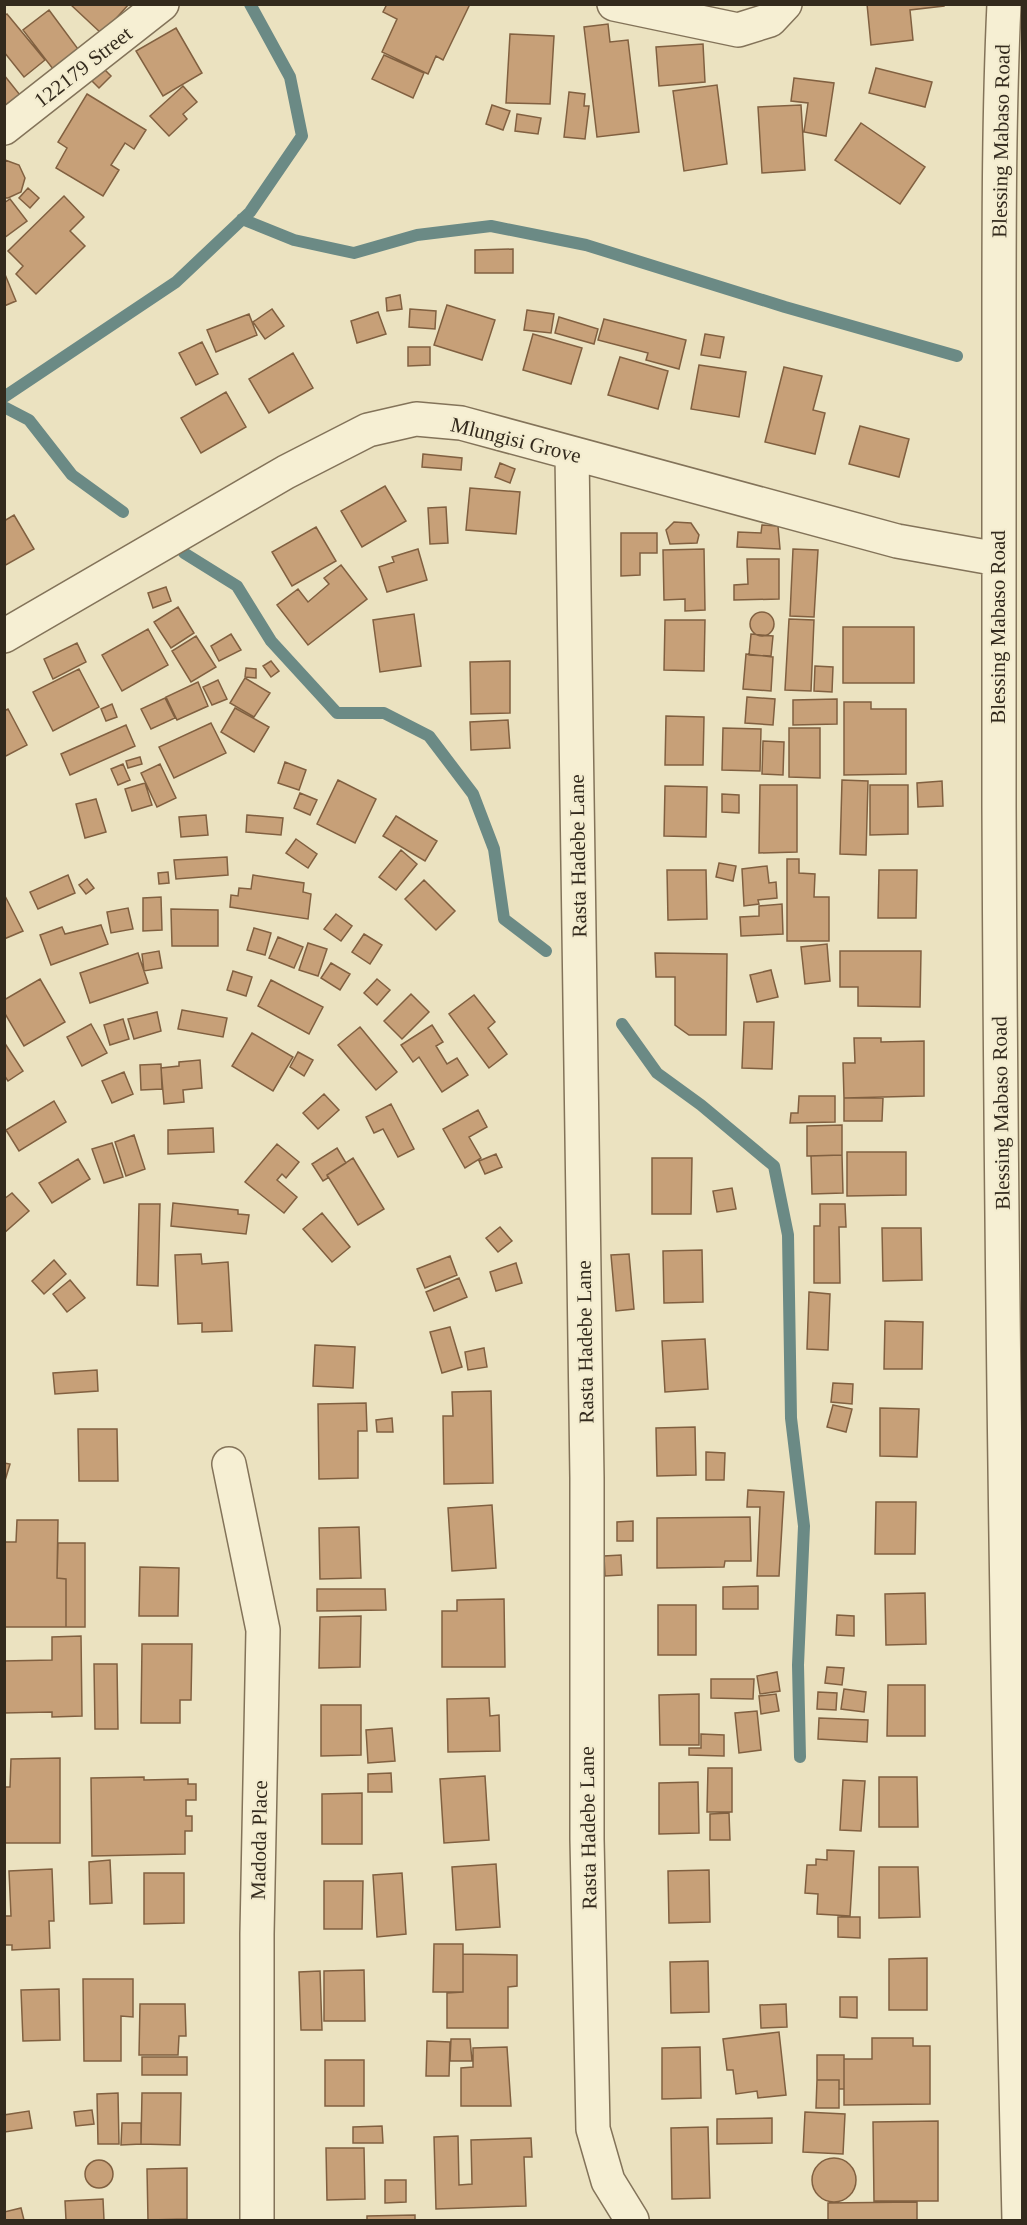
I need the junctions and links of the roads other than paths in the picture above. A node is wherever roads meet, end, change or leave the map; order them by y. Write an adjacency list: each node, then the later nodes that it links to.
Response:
1 (162, 4): 5 (street, 122179 Street)
2 (614, 4): 3 (street)
3 (785, 4)
4 (1004, 4): 7 (street, Blessing Mabaso Road)
5 (4, 128)
6 (572, 454): 7 (street, Mlungisi Grove); 8 (street, Mlungisi Grove); 12 (street, Rasta Hadebe Lane)
7 (998, 559): 9 (street, Blessing Mabaso Road)
8 (4, 636)
9 (1011, 1072): 13 (street, Blessing Mabaso Road)
10 (229, 1464): 11 (street, Madoda Place)
11 (257, 2220)
12 (633, 2220)
13 (1019, 2220)

